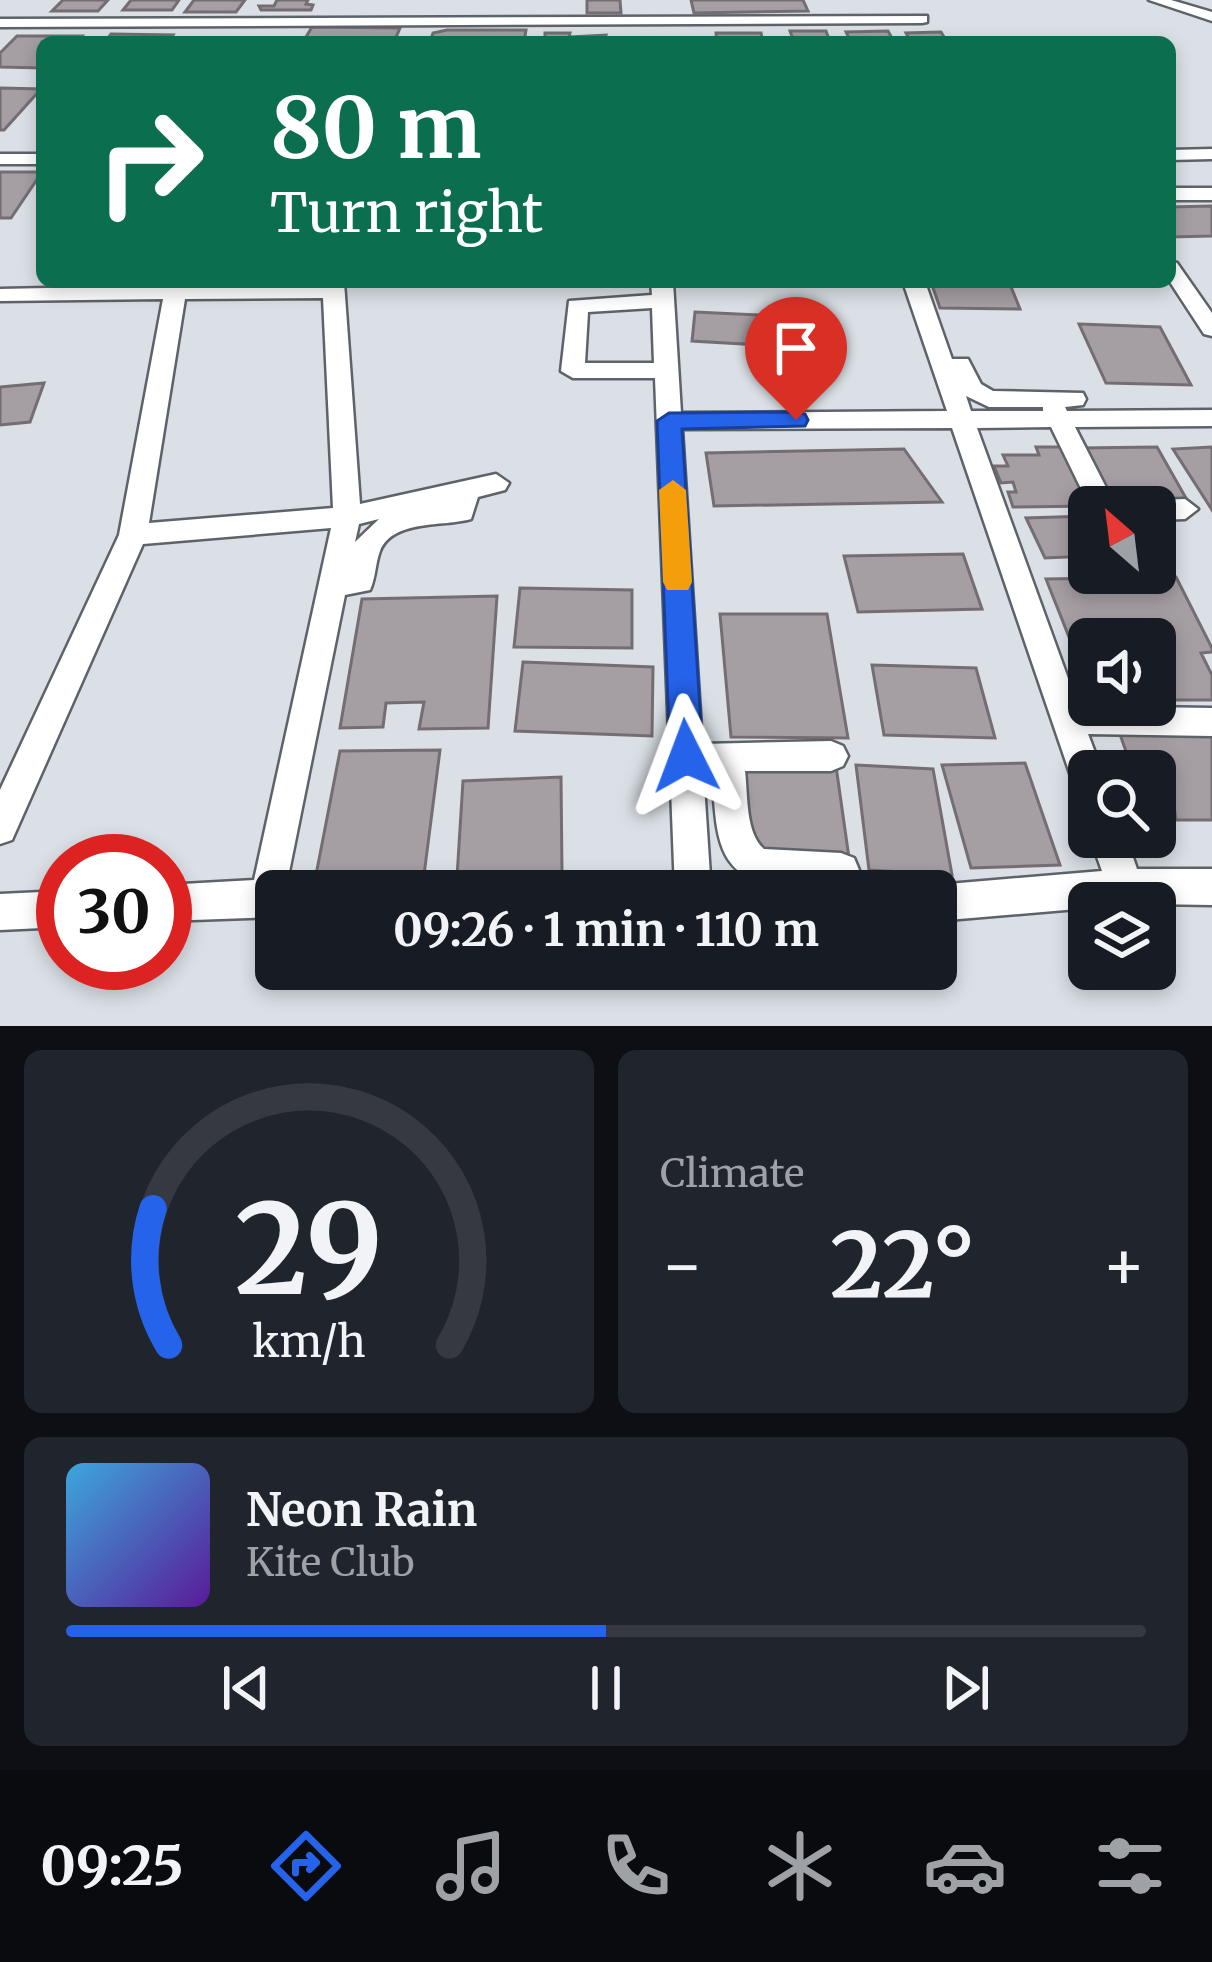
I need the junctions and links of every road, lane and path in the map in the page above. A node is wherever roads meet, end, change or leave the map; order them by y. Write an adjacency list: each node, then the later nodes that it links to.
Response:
1 (419, 0): 7 (street)
2 (1156, 0): 3 (street)
3 (1212, 17)
4 (922, 19): 7 (street)
5 (284, 21): 6 (street); 10 (street); 15 (street)
6 (304, 21): 7 (street); 16 (street)
7 (412, 21): 17 (street)
8 (115, 22): 9 (street); 11 (street); 12 (street)
9 (189, 22): 10 (street); 13 (street)
10 (209, 22): 14 (street)
11 (3, 25)
12 (103, 36)
13 (178, 36)
14 (200, 36)
15 (277, 36)
16 (298, 36)
17 (406, 36)
18 (1176, 154): 19 (street)
19 (1212, 154)
20 (0, 159): 21 (street)
21 (36, 159)
22 (1176, 194): 23 (street)
23 (1212, 194)
24 (1176, 276): 31 (street)
25 (287, 288): 29 (street)
26 (332, 288): 43 (street)
27 (917, 288): 33 (street)
28 (663, 291): 32 (street); 32 (street)
29 (175, 293): 30 (street); 44 (street)
30 (0, 295)
31 (1212, 329)
32 (667, 370): 37 (street)
33 (974, 389): 34 (street); 36 (street)
34 (1066, 403): 35 (street); 39 (street)
35 (1212, 418)
36 (965, 419): 37 (street); 46 (street)
37 (669, 421): 49 (street)
38 (496, 483): 40 (street)
39 (1096, 486)
40 (466, 490): 43 (street); 45 (street)
41 (1176, 509): 42 (street)
42 (1185, 509)
43 (346, 517): 44 (street); 45 (street)
44 (133, 535): 52 (street)
45 (333, 586): 53 (street)
46 (1067, 720): 47 (street); 48 (street)
47 (1212, 722)
48 (1077, 750)
49 (686, 756): 50 (street); 54 (street)
50 (727, 756): 51 (street); 55 (street)
51 (831, 756)
52 (0, 828)
53 (271, 870)
54 (692, 870)
55 (764, 870)
56 (1176, 887): 57 (street)
57 (1212, 887)
58 (1068, 892): 60 (street)
59 (255, 899): 61 (street)
60 (957, 901)
61 (192, 902)
62 (36, 910): 63 (street)
63 (0, 912)

